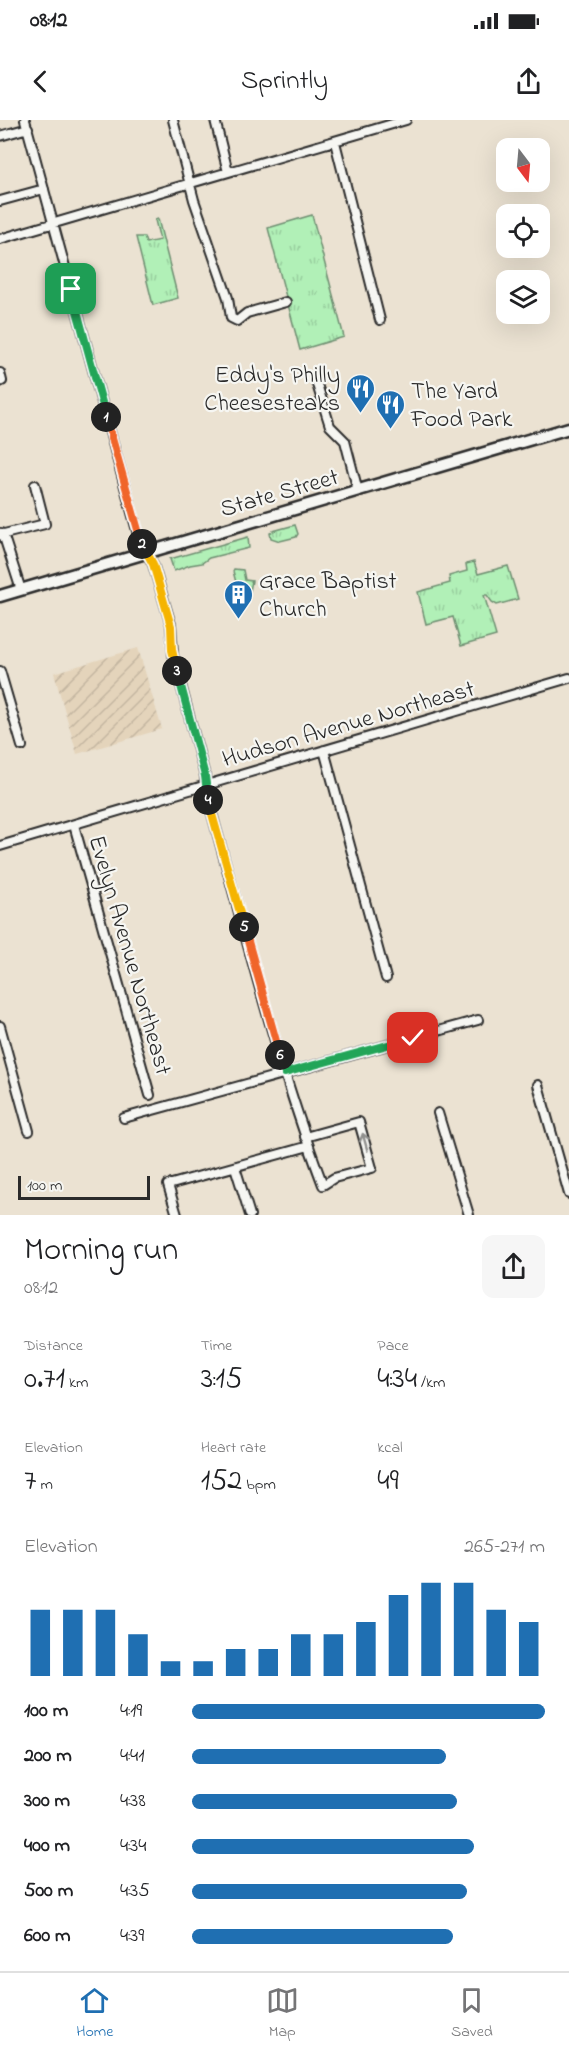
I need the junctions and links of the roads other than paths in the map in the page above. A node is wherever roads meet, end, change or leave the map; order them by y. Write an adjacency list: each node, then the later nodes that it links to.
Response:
1 (173, 120): 8 (street)
2 (215, 120): 7 (street)
3 (406, 120): 6 (street)
4 (27, 124): 5 (street); 9 (street)
5 (0, 136)
6 (335, 142): 7 (street); 14 (street)
7 (228, 172): 8 (street)
8 (190, 183): 11 (street); 13 (street)
9 (44, 189): 10 (street); 11 (street)
10 (0, 201)
11 (53, 224): 12 (street); 22 (street)
12 (0, 239)
13 (286, 302)
14 (380, 320)
15 (0, 373): 17 (street)
16 (315, 378): 20 (street)
17 (0, 382)
18 (569, 428): 20 (main road, State Street)
19 (35, 485): 21 (street)
20 (358, 491): 22 (main road, State Street)
21 (1, 534): 23 (street)
22 (147, 554): 23 (main road, State Street); 29 (street)
23 (21, 590): 24 (main road, State Street)
24 (0, 596)
25 (0, 670): 27 (street)
26 (569, 678): 28 (street, Hudson Avenue Northeast)
27 (22, 746)
28 (324, 750): 29 (street, Hudson Avenue Northeast); 32 (street)
29 (206, 785): 30 (street, Hudson Avenue Northeast); 35 (street)
30 (74, 825): 31 (street, Hudson Avenue Northeast); 37 (street, Evelyn Avenue Northeast)
31 (0, 846)
32 (386, 978)
33 (478, 1020): 35 (street)
34 (0, 1026): 40 (street)
35 (285, 1073): 39 (street); 41 (street)
36 (538, 1085): 44 (street)
37 (150, 1095)
38 (438, 1113): 47 (street)
39 (124, 1118)
40 (29, 1131)
41 (305, 1137): 42 (street); 42 (street, one-way to 41)
42 (309, 1146): 43 (street)
43 (235, 1167): 45 (street); 46 (street)
44 (569, 1194)
45 (177, 1215)
46 (250, 1215)
47 (469, 1215)

